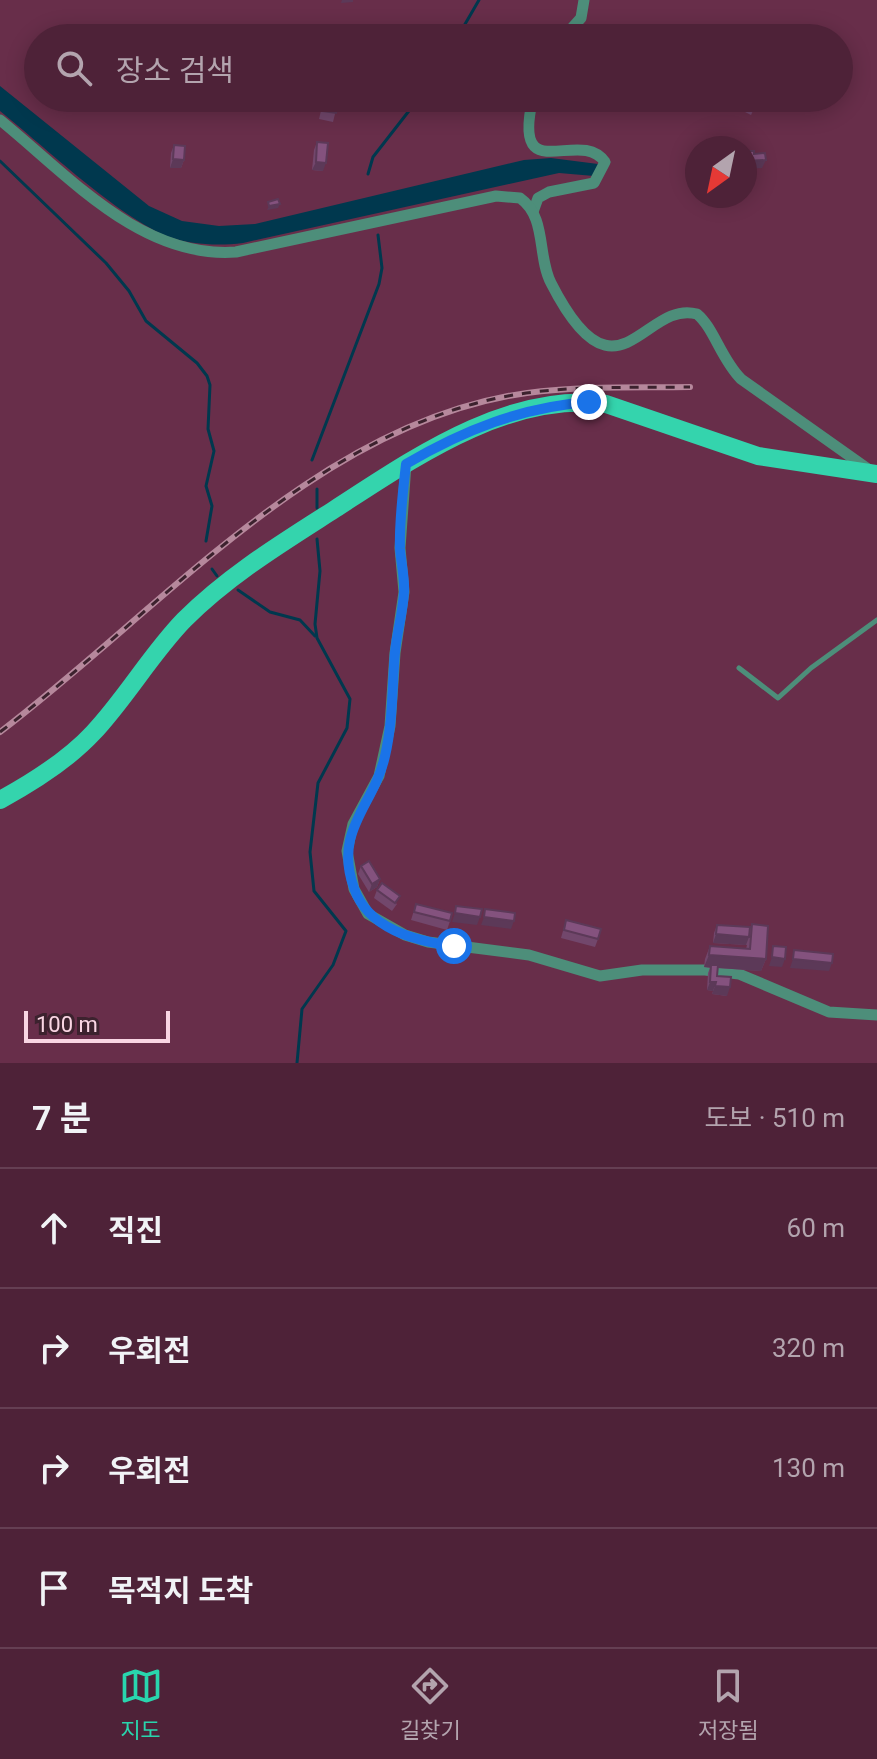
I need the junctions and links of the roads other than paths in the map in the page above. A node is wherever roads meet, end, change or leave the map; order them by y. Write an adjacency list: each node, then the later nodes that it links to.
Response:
1 (584, 0): 2 (street)
2 (576, 24)
3 (530, 112): 5 (street)
4 (0, 120): 5 (street)
5 (533, 212): 7 (street)
6 (406, 464): 7 (main road); 10 (main road); 11 (street)
7 (876, 474)
8 (877, 620): 9 (lane)
9 (739, 668)
10 (0, 800)
11 (877, 1015)

